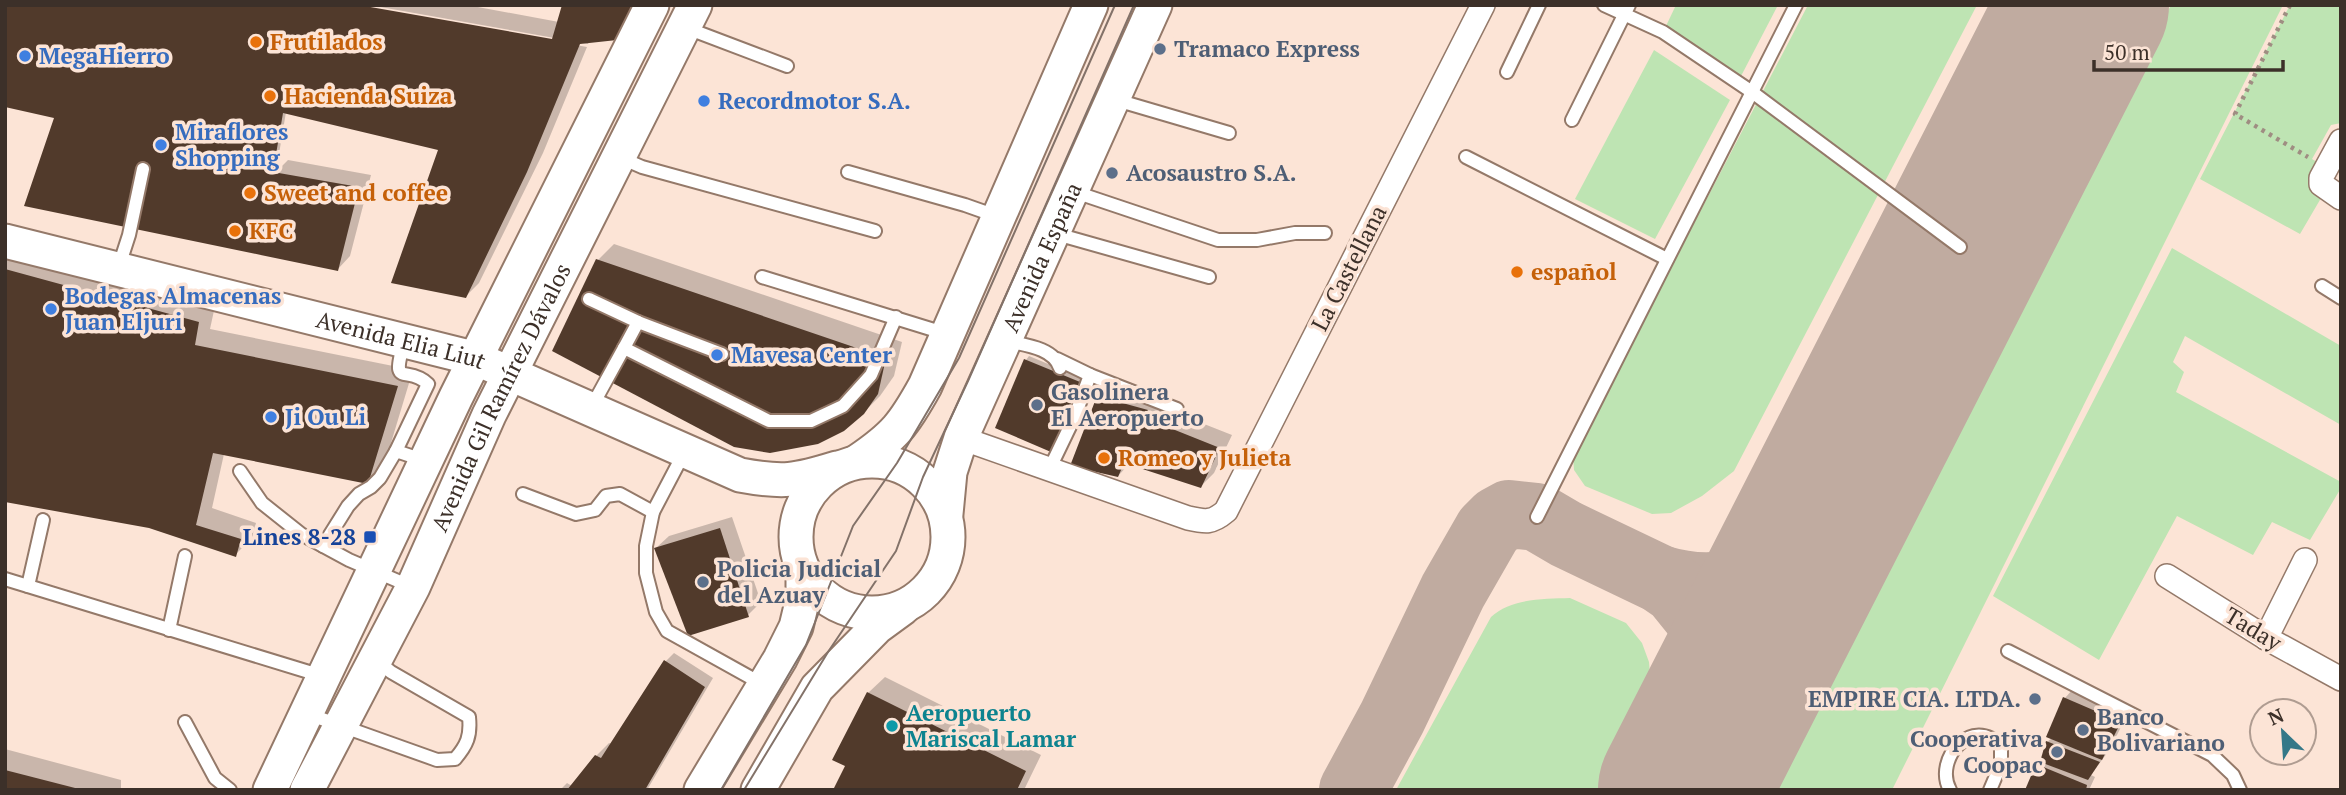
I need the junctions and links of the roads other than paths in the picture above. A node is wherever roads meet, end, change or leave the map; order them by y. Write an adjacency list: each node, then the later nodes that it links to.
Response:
1 (652, 5): 43 (main road, Avenida Gil Ramírez Dávalos)
2 (1091, 5): 23 (main road)
3 (1155, 5): 13 (main road, Avenida España)
4 (1483, 5): 52 (street, La Castellana)
5 (1539, 5): 11 (lane)
6 (1604, 5): 8 (lane)
7 (1796, 5): 12 (lane)
8 (1627, 10): 12 (lane); 14 (lane)
9 (689, 16): 10 (lane); 18 (main road, Avenida Gil Ramírez Dávalos)
10 (787, 66)
11 (1507, 72)
12 (1752, 92): 28 (lane); 29 (lane)
13 (1113, 99): 15 (lane); 21 (main road, Avenida España)
14 (1572, 120)
15 (1229, 133)
16 (2341, 141): 22 (street)
17 (1466, 156): 29 (lane)
18 (618, 157): 24 (lane); 44 (main road, Avenida Gil Ramírez Dávalos)
19 (143, 169): 30 (lane)
20 (848, 172): 23 (lane)
21 (1072, 191): 25 (main road, Avenida España); 26 (lane)
22 (2341, 198)
23 (999, 217): 38 (main road)
24 (875, 231)
25 (1053, 233): 32 (lane); 39 (main road, Avenida España)
26 (1325, 233)
27 (5, 241): 30 (main road, Avenida Elia Liut)
28 (1960, 247)
29 (1667, 259): 58 (lane)
30 (118, 270): 40 (main road, Avenida Elia Liut)
31 (762, 277): 36 (lane)
32 (1209, 277)
33 (2322, 286): 34 (lane)
34 (2341, 298)
35 (589, 299): 37 (lane)
36 (896, 317): 38 (lane); 41 (lane)
37 (638, 322): 41 (lane); 42 (lane)
38 (948, 334): 51 (main road)
39 (1005, 340): 45 (lane); 48 (main road, Avenida España)
40 (405, 342): 43 (main road, Avenida Elia Liut); 49 (lane)
41 (624, 348): 46 (lane)
42 (722, 354)
43 (477, 359): 44 (main road, Avenida Elia Liut); 49 (main road, Avenida Gil Ramírez Dávalos)
44 (511, 372): 46 (main road, Avenida Elia Liut); 68 (main road, Avenida Gil Ramírez Dávalos)
45 (1090, 375): 47 (lane); 52 (lane)
46 (591, 408): 50 (main road, Avenida Elia Liut)
47 (1177, 409)
48 (961, 438): 52 (street); 57 (main road, Avenida España)
49 (417, 442): 60 (lane); 64 (main road, Avenida Gil Ramírez Dávalos)
50 (685, 451): 54 (main road, Avenida Elia Liut); 56 (lane)
51 (848, 465): 54 (main road, Avenida Elia Liut); 57 (main road); 62 (main road)
52 (1049, 470)
53 (240, 471): 60 (lane)
54 (740, 475): 62 (main road, Avenida Elia Liut)
55 (523, 494): 56 (lane)
56 (653, 512): 76 (lane)
57 (946, 514): 69 (main road)
58 (1537, 517)
59 (43, 520): 67 (lane)
60 (323, 546): 64 (lane)
61 (185, 556): 70 (lane)
62 (800, 560): 69 (main road); 76 (main road)
63 (2305, 560): 71 (street)
64 (375, 571): 68 (lane); 74 (main road, Avenida Gil Ramírez Dávalos)
65 (2168, 576): 71 (street, Taday)
66 (5, 579): 67 (lane)
67 (28, 586): 70 (lane)
68 (413, 587): 73 (main road, Avenida Gil Ramírez Dávalos)
69 (917, 599): 84 (main road)
70 (169, 629): 74 (lane)
71 (2266, 638): 75 (street, Taday)
72 (2008, 651): 87 (lane)
73 (376, 660): 79 (main road, Avenida Gil Ramírez Dávalos); 79 (lane)
74 (325, 677): 77 (main road, Avenida Gil Ramírez Dávalos)
75 (2341, 679)
76 (765, 685): 83 (main road)
77 (307, 714): 79 (lane); 81 (main road, Avenida Gil Ramírez Dávalos)
78 (185, 722): 80 (lane)
79 (340, 725): 82 (main road, Avenida Gil Ramírez Dávalos)
80 (230, 790)
81 (270, 790)
82 (307, 790)
83 (701, 790)
84 (758, 790)
85 (1950, 790): 86 (lane)
86 (1990, 790)
87 (2240, 790)

